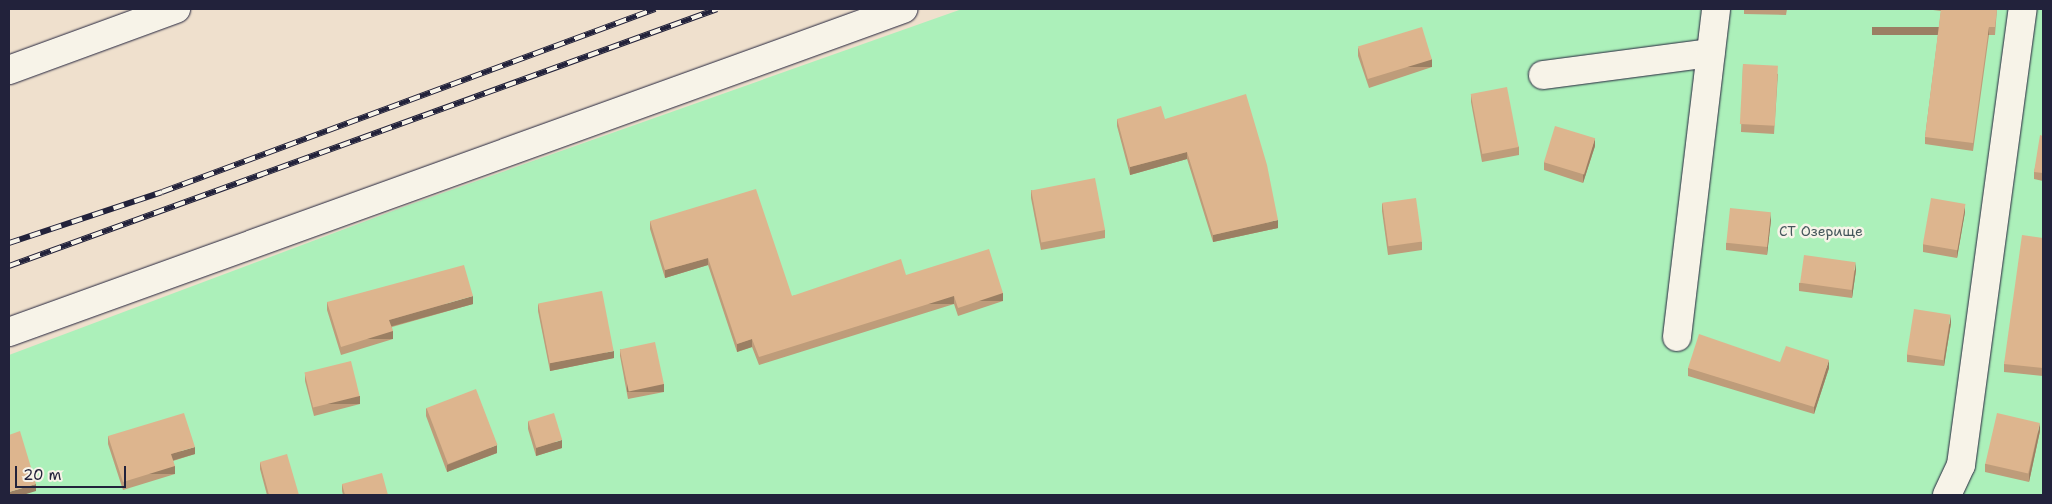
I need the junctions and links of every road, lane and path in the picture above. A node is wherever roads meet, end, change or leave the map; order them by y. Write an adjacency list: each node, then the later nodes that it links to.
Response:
1 (176, 9): 6 (street)
2 (903, 9): 8 (street)
3 (1716, 9): 5 (street)
4 (2023, 9): 10 (street)
5 (1711, 53): 7 (street); 9 (street)
6 (9, 70)
7 (1543, 75)
8 (9, 332)
9 (1677, 337)
10 (1947, 495)

